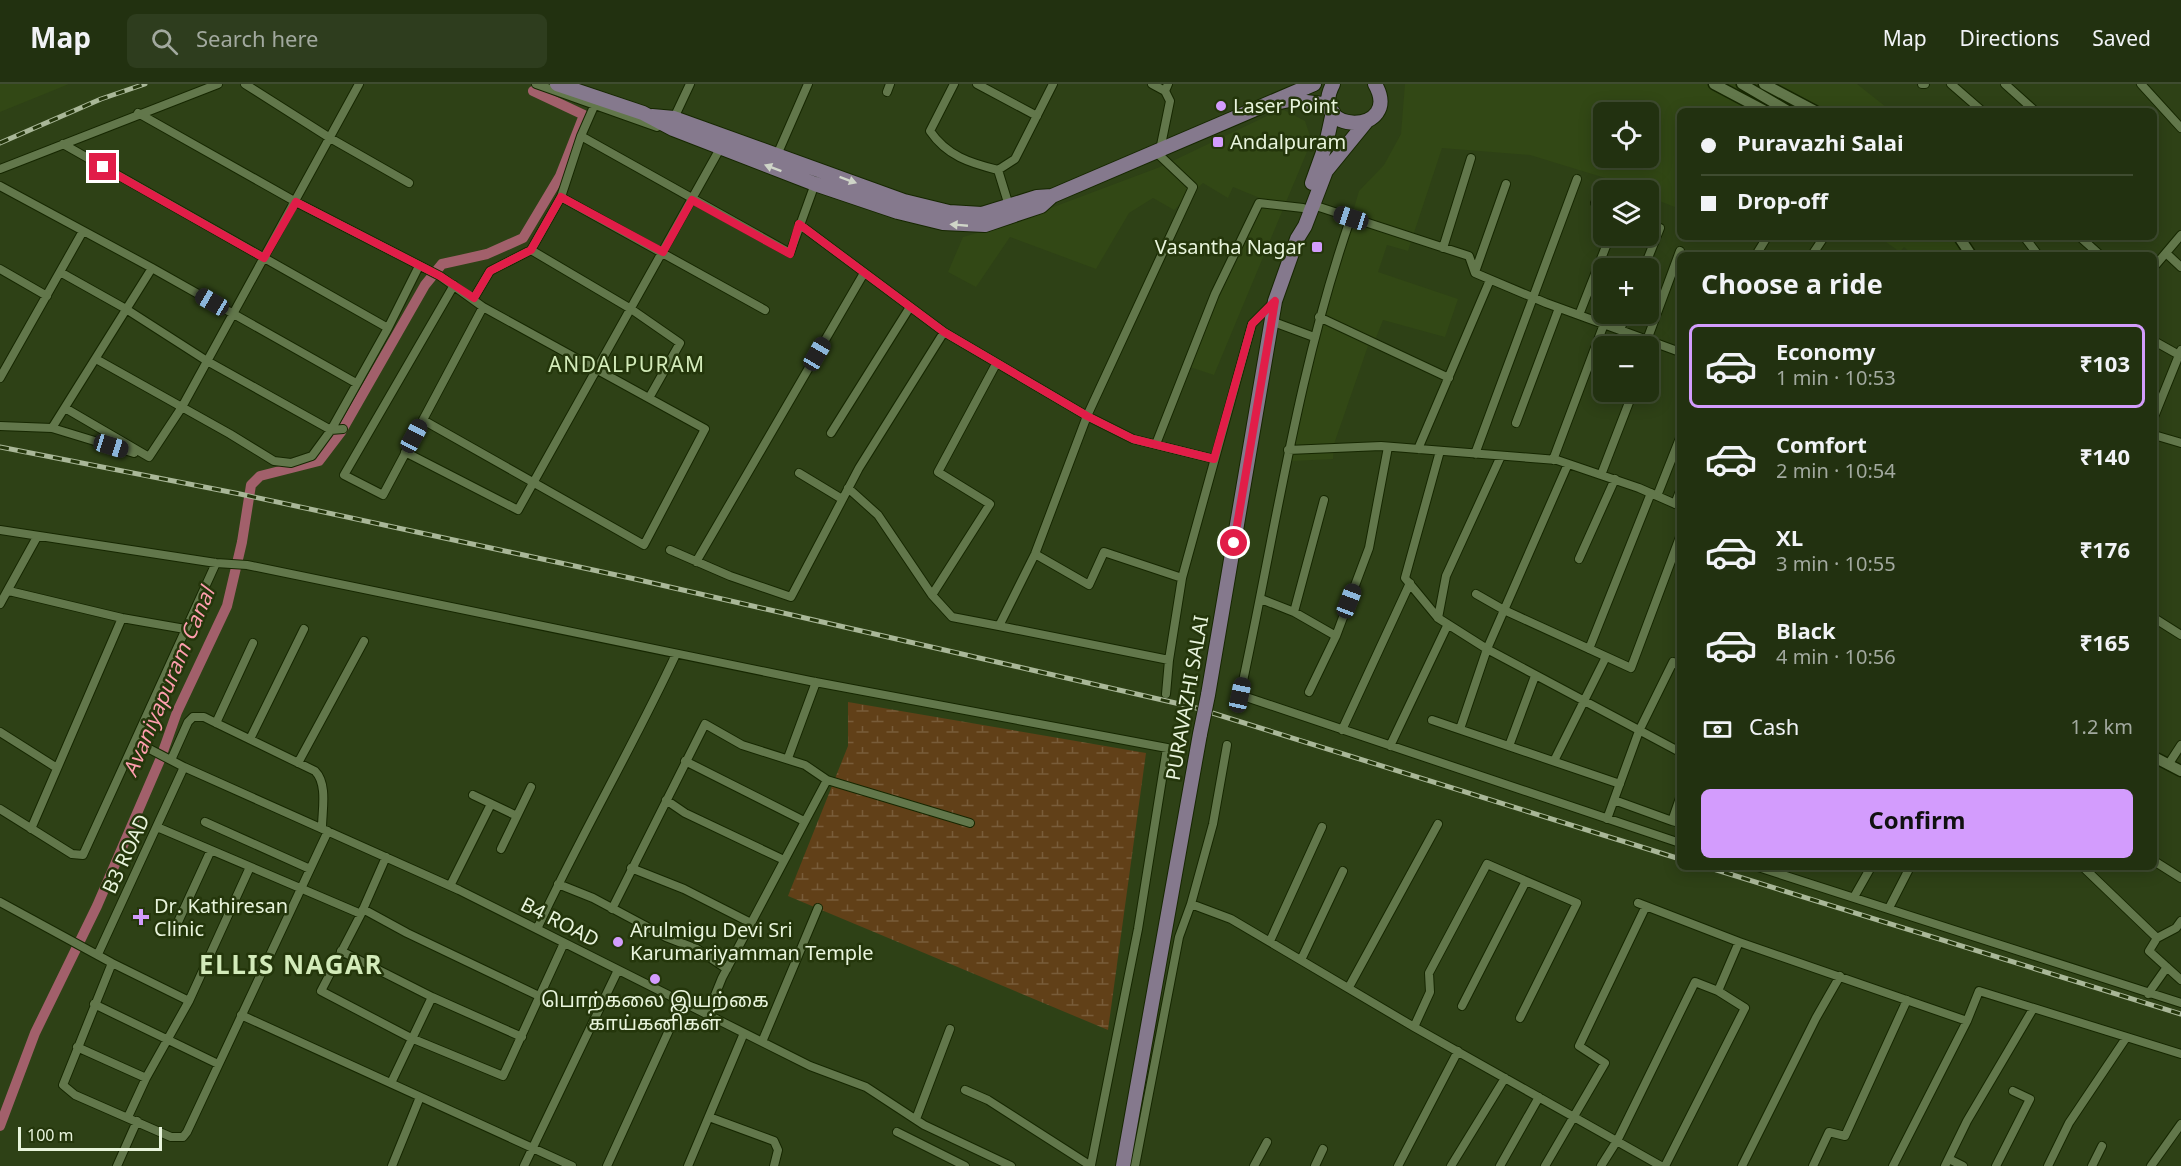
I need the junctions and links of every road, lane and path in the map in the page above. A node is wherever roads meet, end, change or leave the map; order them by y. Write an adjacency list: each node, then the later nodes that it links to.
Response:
1 (218, 84): 32 (street)
2 (244, 84): 38 (street)
3 (359, 84): 38 (street)
4 (536, 84): 25 (street)
5 (690, 84): 35 (street)
6 (808, 84): 42 (street)
7 (954, 84): 46 (street)
8 (977, 84): 33 (street)
9 (1053, 84): 33 (street)
10 (1152, 84): 22 (street)
11 (1314, 84): 24 (main road)
12 (1333, 84): 31 (main road, PURAVAZHI SALAI)
13 (1375, 84): 23 (main road)
14 (1389, 84): 23 (main road, PURAVAZHI SALAI)
15 (1714, 84): 26 (street)
16 (1742, 84): 27 (street)
17 (1764, 84): 28 (street)
18 (1951, 84): 29 (street)
19 (2004, 84): 30 (street)
20 (2141, 84): 36 (street)
21 (562, 86): 35 (main road)
22 (1167, 88): 41 (street)
23 (1380, 102): 34 (main road, PURAVAZHI SALAI)
24 (1275, 103): 31 (main road); 41 (main road)
25 (595, 105): 35 (street); 37 (street)
26 (1759, 108)
27 (1783, 108)
28 (1809, 108)
29 (1979, 108)
30 (2032, 108)
31 (1331, 109): 34 (main road); 55 (main road, PURAVAZHI SALAI)
32 (138, 113): 40 (street); 54 (street)
33 (1037, 116): 46 (street)
34 (1366, 122): 55 (main road, PURAVAZHI SALAI)
35 (674, 123): 39 (main road)
36 (2181, 128)
37 (581, 136): 52 (street); 53 (street)
38 (330, 138): 48 (street); 54 (street)
39 (724, 143): 42 (main road); 49 (main road, one-way to 39); 53 (street)
40 (63, 144): 44 (street); 68 (street)
41 (1158, 151): 56 (main road); 119 (street)
42 (777, 155): 45 (main road)
43 (1471, 158): 63 (street)
44 (0, 169)
45 (821, 170): 49 (street); 56 (main road, one-way to 56)
46 (998, 170): 56 (street)
47 (1577, 179): 82 (street)
48 (409, 183)
49 (815, 184): 56 (main road, one-way to 49); 58 (street)
50 (1506, 184): 77 (street)
51 (0, 186): 59 (street)
52 (561, 197): 64 (street); 65 (street)
53 (692, 200): 58 (street); 65 (street)
54 (296, 202): 68 (street); 71 (street)
55 (1308, 207): 57 (street); 83 (main road, PURAVAZHI SALAI); 129 (street)
56 (1011, 213)
57 (1351, 218): 63 (street); 92 (street)
58 (799, 224): 76 (street)
59 (83, 231): 74 (street); 75 (street)
60 (2181, 235): 67 (street)
61 (2083, 240): 66 (street)
62 (1606, 246): 91 (street)
63 (1443, 248): 77 (street)
64 (531, 250): 81 (street); 88 (street)
65 (663, 252): 88 (street); 89 (street)
66 (2097, 252)
67 (2166, 253): 70 (street); 72 (street)
68 (264, 258): 90 (street); 97 (street)
69 (1677, 260): 101 (street)
70 (2157, 264)
71 (419, 266): 79 (street); 97 (street)
72 (2181, 267)
73 (0, 268): 80 (street)
74 (152, 268): 87 (street); 90 (street)
75 (60, 272): 80 (street); 87 (street)
76 (864, 273): 85 (street); 158 (street)
77 (1475, 273): 78 (street)
78 (1490, 279): 82 (street); 112 (street)
79 (454, 285): 81 (street); 135 (street)
80 (47, 296): 111 (street)
81 (474, 298): 84 (street)
82 (1533, 298): 86 (street); 136 (street)
83 (1275, 301): 94 (main road, PURAVAZHI SALAI); 139 (street)
84 (483, 307): 110 (street); 120 (street)
85 (910, 307): 99 (street); 126 (street)
86 (1559, 308): 91 (street); 121 (street)
87 (126, 309): 107 (street); 108 (street)
88 (631, 309): 110 (street); 114 (street)
89 (765, 310)
90 (232, 313): 108 (street); 113 (street)
91 (1579, 315): 93 (street)
92 (1319, 317): 102 (street); 112 (street)
93 (1593, 320)
94 (1271, 321): 102 (street); 337 (main road, PURAVAZHI SALAI, bridge)
95 (1604, 324): 98 (street); 140 (street)
96 (1622, 324): 98 (street)
97 (388, 328): 113 (street)
98 (1620, 330): 100 (street)
99 (944, 332): 109 (street); 147 (street)
100 (1636, 336)
101 (1652, 336)
102 (1314, 337): 133 (street)
103 (2157, 343): 106 (street)
104 (1659, 344): 105 (street)
105 (1677, 351)
106 (2180, 355): 118 (street)
107 (96, 359): 116 (street); 117 (street)
108 (207, 361): 116 (street); 125 (street)
109 (996, 364): 119 (street); 164 (street)
110 (597, 370): 114 (street); 146 (street)
111 (1, 373)
112 (1449, 378): 132 (street)
113 (356, 383): 125 (street)
114 (649, 398): 146 (street)
115 (1629, 402): 143 (street)
116 (182, 407): 125 (street); 138 (street)
117 (65, 408): 123 (street); 138 (street)
118 (2157, 410)
119 (1087, 416): 129 (street); 156 (street)
120 (423, 420): 135 (street); 146 (street)
121 (1516, 423)
122 (0, 426): 123 (street)
123 (52, 428): 138 (street)
124 (343, 429): 125 (street)
125 (331, 430)
126 (831, 433)
127 (2157, 436): 128 (street)
128 (2181, 443)
129 (1156, 444): 139 (street)
130 (1677, 444): 148 (street)
131 (1388, 447): 132 (street); 133 (street); 176 (street)
132 (1418, 449): 134 (street)
133 (1288, 450): 165 (street)
134 (1440, 451): 136 (street); 161 (street)
135 (405, 452): 146 (street)
136 (1475, 454): 137 (street)
137 (1501, 456): 140 (street); 170 (street)
138 (150, 458)
139 (1214, 459): 160 (street)
140 (1555, 460): 141 (street); 144 (street)
141 (1568, 464): 143 (street); 144 (street)
142 (799, 473): 149 (street)
143 (1601, 475): 145 (street)
144 (1563, 476): 167 (street)
145 (1615, 479): 148 (street); 157 (street)
146 (532, 485)
147 (848, 488): 149 (street); 164 (street)
148 (1654, 494): 151 (street); 181 (street)
149 (842, 500): 158 (street)
150 (1324, 500): 168 (street)
151 (1677, 505)
152 (0, 530): 153 (street)
153 (37, 537): 159 (street); 162 (street)
154 (1677, 545): 183 (street)
155 (670, 550): 158 (street)
156 (1035, 554): 160 (street); 173 (street)
157 (1578, 559)
158 (696, 562)
159 (216, 563): 174 (street); 182 (street)
160 (1182, 578): 184 (street)
161 (1410, 584): 170 (street); 194 (street)
162 (9, 591): 166 (street); 169 (street)
163 (1476, 594): 167 (street)
164 (932, 595): 173 (street)
165 (1261, 599): 168 (street); 194 (street)
166 (0, 604)
167 (1504, 610): 180 (street); 181 (street)
168 (1294, 612): 176 (street)
169 (122, 618): 174 (street); 212 (street)
170 (1438, 618): 172 (street)
171 (2157, 620): 177 (street)
172 (1448, 624): 180 (street); 201 (street)
173 (999, 626): 184 (street)
174 (185, 629): 198 (street)
175 (304, 629): 197 (street)
176 (1336, 636): 188 (street)
177 (2181, 636)
178 (364, 641): 209 (street)
179 (254, 643): 192 (street)
180 (1487, 649): 186 (street); 193 (street)
181 (1589, 649): 183 (street)
182 (676, 654): 187 (street); 249 (street)
183 (1606, 657): 190 (street)
184 (1169, 660): 189 (street)
185 (1677, 663): 195 (street)
186 (1534, 676): 190 (street); 202 (street)
187 (816, 682): 204 (street); 336 (street)
188 (1309, 692)
189 (1166, 694)
190 (1584, 702): 195 (street); 208 (street)
191 (1432, 720): 193 (street)
192 (216, 723): 197 (street); 205 (street)
193 (1460, 729): 202 (street)
194 (1342, 730): 201 (street)
195 (1639, 731): 203 (street); 215 (street)
196 (0, 732): 212 (street)
197 (250, 739): 209 (street)
198 (136, 742): 205 (street, B4 ROAD); 231 (street)
199 (2181, 745): 210 (street)
200 (1227, 746): 254 (street)
201 (1390, 746): 223 (street)
202 (1509, 746): 208 (street)
203 (1677, 750)
204 (788, 758): 207 (street); 214 (street)
205 (170, 759): 211 (street, B4 ROAD)
206 (2157, 759): 210 (street)
207 (685, 761): 218 (street); 224 (street)
208 (1554, 761): 215 (street)
209 (298, 763): 232 (street)
210 (2168, 765): 213 (street)
211 (184, 767): 229 (street, B3 ROAD); 232 (street, B4 ROAD)
212 (57, 768): 231 (street)
213 (2181, 771)
214 (827, 780): 224 (street); 227 (street)
215 (1620, 784): 219 (street)
216 (531, 787): 222 (street)
217 (473, 795): 220 (street)
218 (666, 800): 237 (street); 240 (street)
219 (1614, 800): 223 (street); 226 (street)
220 (491, 804): 222 (street); 250 (street)
221 (0, 809): 231 (street)
222 (517, 816): 234 (street)
223 (1607, 819): 233 (street)
224 (804, 821): 237 (street)
225 (205, 822): 241 (street)
226 (1676, 822)
227 (970, 823)
228 (1438, 824): 278 (street)
229 (157, 827): 235 (street); 269 (street, B3 ROAD)
230 (1322, 827): 265 (street)
231 (31, 829)
232 (325, 830): 236 (street, B4 ROAD); 241 (street)
233 (1677, 842)
234 (501, 849)
235 (211, 850): 239 (street); 260 (street)
236 (386, 857): 250 (street, B4 ROAD); 258 (street)
237 (784, 860): 261 (street)
238 (2157, 863): 247 (street)
239 (250, 867): 251 (street); 283 (street)
240 (631, 868): 257 (street); 261 (street)
241 (310, 869): 251 (street)
242 (1768, 870): 252 (street)
243 (1869, 870): 252 (street)
244 (1908, 870): 256 (street)
245 (2086, 870): 263 (street)
246 (1343, 871): 271 (street)
247 (2181, 878)
248 (1526, 881): 288 (street); 292 (street); 294 (street)
249 (558, 884): 257 (street); 262 (street)
250 (450, 886): 262 (street, B4 ROAD)
251 (301, 888): 258 (street); 290 (street)
252 (1854, 897): 256 (street)
253 (0, 903): 269 (street)
254 (1191, 904): 265 (street); 338 (street)
255 (818, 908): 301 (street)
256 (1889, 908): 280 (street)
257 (612, 909): 274 (street)
258 (362, 912): 264 (street); 281 (street)
259 (2181, 921): 263 (street)
260 (178, 922)
261 (751, 923): 274 (street)
262 (537, 929): 266 (street, B4 ROAD)
263 (2157, 938): 273 (street)
264 (347, 941): 268 (street); 270 (street)
265 (1270, 941): 271 (street)
266 (564, 942): 275 (street, B4 ROAD); 281 (street)
267 (1739, 942): 276 (street); 279 (street); 315 (street)
268 (341, 951): 270 (street); 299 (street)
269 (99, 954): 272 (street)
270 (352, 957): 282 (street)
271 (1301, 960): 278 (street)
272 (112, 963): 283 (street); 286 (street)
273 (2167, 967): 277 (street); 280 (street)
274 (727, 969): 291 (street)
275 (618, 970): 285 (street, B4 ROAD); 323 (street)
276 (1840, 976): 284 (street); 347 (street)
277 (2181, 980)
278 (1349, 987): 294 (street)
279 (1718, 991): 320 (street); 346 (street)
280 (2149, 994): 287 (street)
281 (539, 996): 297 (street)
282 (432, 997): 297 (street); 299 (street)
283 (189, 1000): 298 (street)
284 (1907, 1000): 293 (street); 348 (street)
285 (682, 1002): 291 (street, B4 ROAD); 331 (street)
286 (94, 1004): 298 (street); 302 (street)
287 (2181, 1004)
288 (1462, 1006)
289 (2033, 1009): 293 (street); 300 (street); 325 (street)
290 (241, 1015): 305 (street); 308 (street)
291 (707, 1015): 296 (street, B4 ROAD)
292 (1520, 1018)
293 (1966, 1021): 349 (street)
294 (1414, 1027): 303 (street)
295 (950, 1029): 316 (street)
296 (744, 1033): 301 (street, B4 ROAD); 314 (street)
297 (522, 1037): 299 (street)
298 (168, 1038): 305 (street); 306 (street)
299 (411, 1038): 308 (street)
300 (2126, 1038): 304 (street); 352 (street)
301 (762, 1042): 316 (street, B4 ROAD)
302 (77, 1047): 306 (street); 313 (street)
303 (1458, 1051): 307 (street); 341 (street)
304 (2181, 1054)
305 (218, 1064): 317 (street)
306 (146, 1078): 313 (street)
307 (1505, 1078): 312 (street); 342 (street)
308 (391, 1083): 311 (street)
309 (965, 1090): 336 (street)
310 (2013, 1091): 351 (street)
311 (420, 1097): 323 (street); 328 (street)
312 (1539, 1097): 315 (street); 343 (street)
313 (128, 1117): 317 (street)
314 (709, 1117): 332 (street); 333 (street)
315 (1574, 1117): 320 (street); 344 (street)
316 (916, 1119): 335 (street, B4 ROAD)
317 (137, 1121): 327 (street)
318 (2181, 1124): 354 (street)
319 (897, 1132): 334 (street)
320 (1618, 1139): 326 (street); 345 (street)
321 (1267, 1142): 339 (street)
322 (2102, 1146): 353 (street)
323 (532, 1148): 329 (street); 330 (street)
324 (1323, 1149): 340 (street)
325 (1947, 1162): 350 (street)
326 (1648, 1163): 346 (street)
327 (117, 1166)
328 (392, 1166)
329 (524, 1166)
330 (572, 1166)
331 (607, 1166)
332 (688, 1166)
333 (774, 1166)
334 (965, 1166)
335 (1011, 1166)
336 (1091, 1166)
337 (1122, 1166)
338 (1135, 1166)
339 (1254, 1166)
340 (1315, 1166)
341 (1398, 1166)
342 (1450, 1166)
343 (1500, 1166)
344 (1545, 1166)
345 (1601, 1166)
346 (1663, 1166)
347 (1742, 1166)
348 (1813, 1166)
349 (1893, 1166)
350 (1963, 1166)
351 (1996, 1166)
352 (2048, 1166)
353 (2092, 1166)
354 (2151, 1166)

